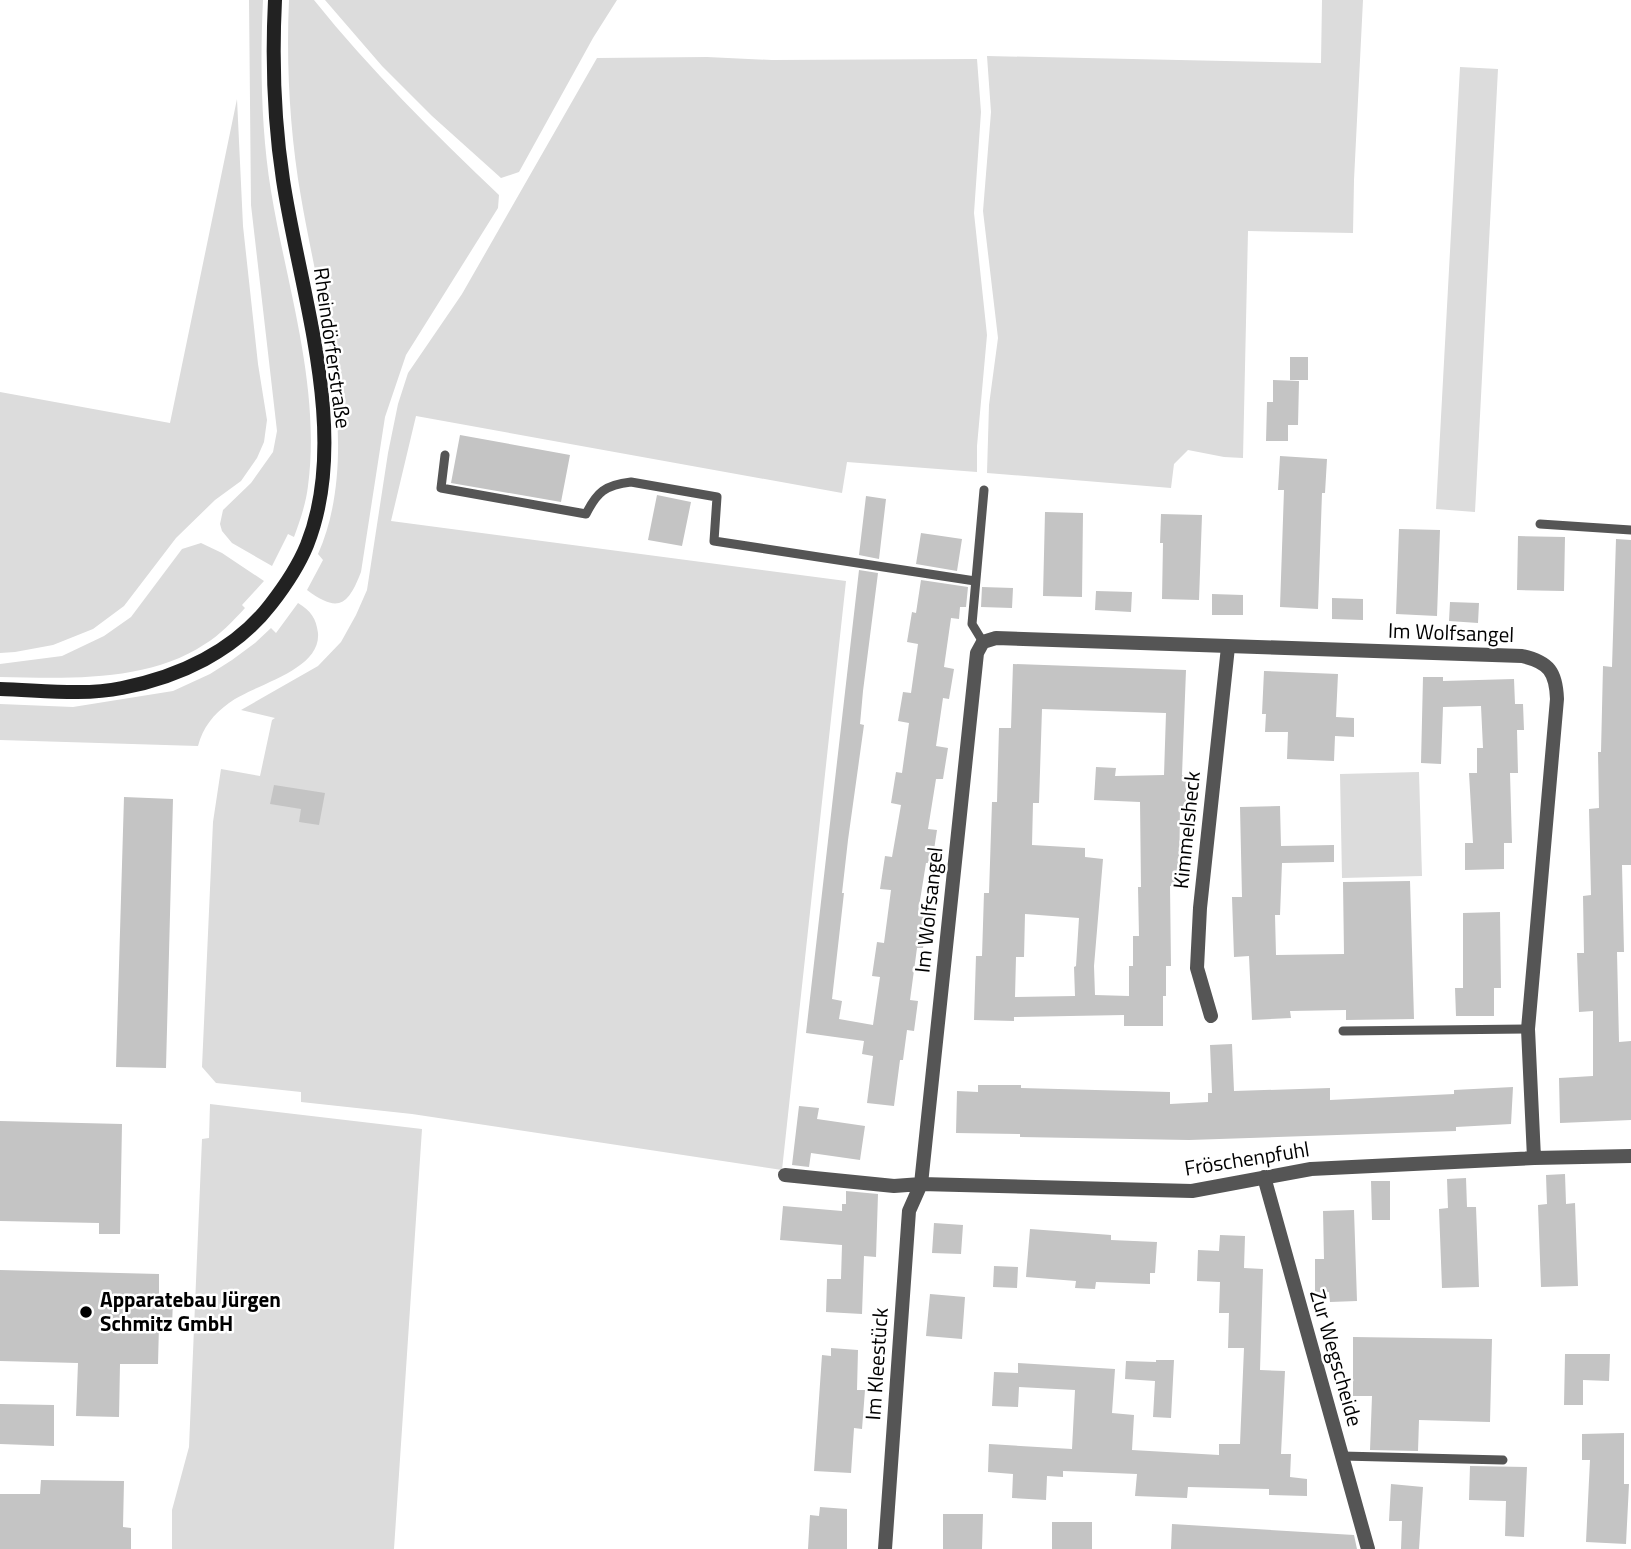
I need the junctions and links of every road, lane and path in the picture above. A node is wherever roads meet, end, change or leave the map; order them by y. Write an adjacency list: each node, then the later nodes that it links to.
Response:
1 (275, 0): 9 (main road, Rheindörferstraße)
2 (445, 454): 6 (lane)
3 (984, 491): 6 (lane)
4 (1540, 524): 5 (lane)
5 (1631, 530)
6 (975, 581): 7 (lane)
7 (983, 642): 8 (street, Im Wolfsangel); 17 (street, Im Wolfsangel)
8 (1228, 647): 10 (street, Kimmelsheck); 11 (street, Im Wolfsangel)
9 (0, 689)
10 (1211, 1016)
11 (1528, 1029): 12 (lane); 14 (street, Im Wolfsangel)
12 (1343, 1031)
13 (1631, 1156): 14 (street, Fröschenpfuhl)
14 (1534, 1158): 16 (street, Fröschenpfuhl)
15 (785, 1175): 17 (street, Fröschenpfuhl)
16 (1264, 1177): 17 (street, Fröschenpfuhl); 18 (street, Zur Wegscheide)
17 (922, 1184): 20 (street, Im Kleestück)
18 (1342, 1455): 19 (lane); 21 (street, Zur Wegscheide)
19 (1503, 1460)
20 (885, 1549)
21 (1368, 1549)

